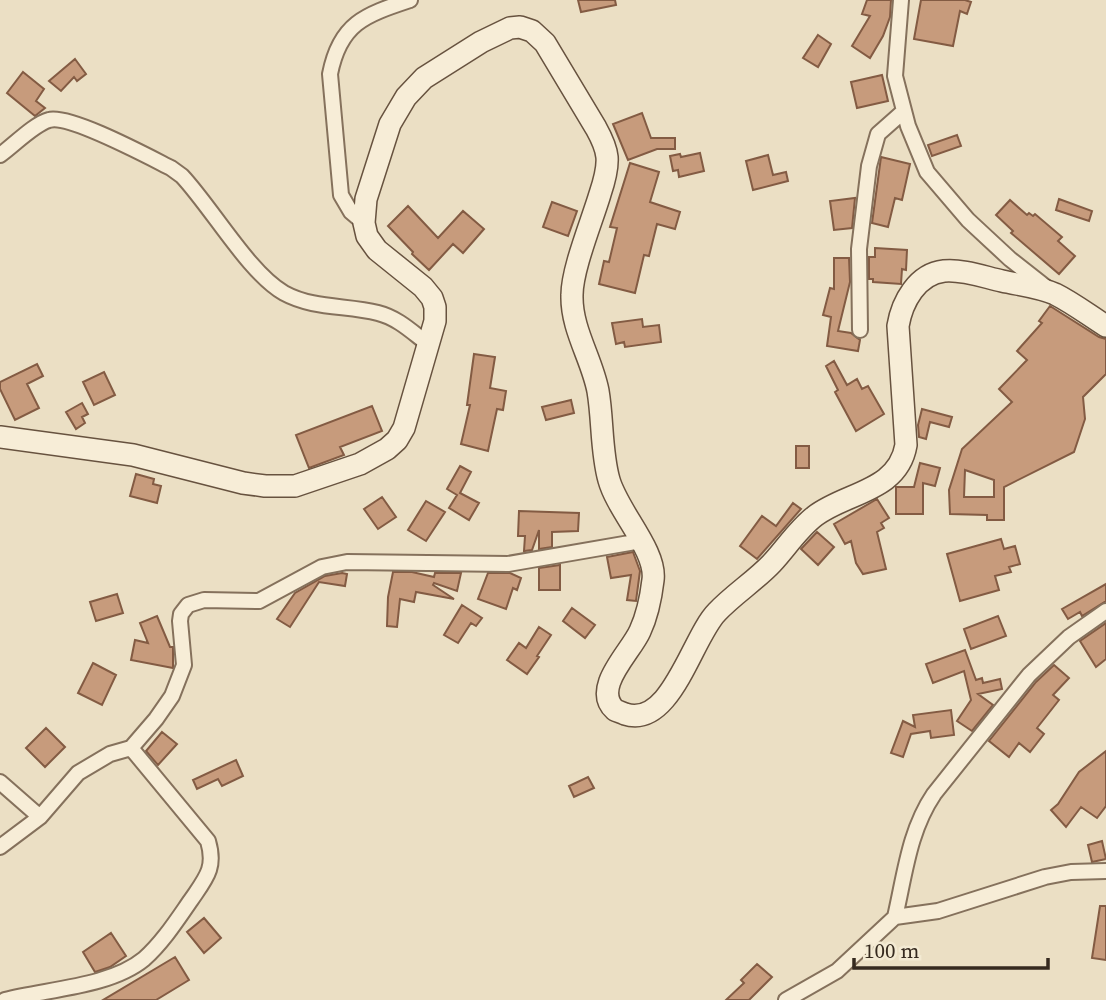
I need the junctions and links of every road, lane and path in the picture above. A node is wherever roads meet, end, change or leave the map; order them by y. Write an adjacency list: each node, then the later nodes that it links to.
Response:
1 (410, 0): 5 (street)
2 (901, 0): 3 (street)
3 (904, 111): 6 (street); 8 (street)
4 (0, 155): 9 (street)
5 (364, 223): 9 (main road); 11 (main road)
6 (1054, 293): 7 (main road); 11 (main road)
7 (1106, 326)
8 (860, 330)
9 (428, 344): 10 (main road)
10 (0, 437)
11 (641, 541): 13 (street)
12 (1106, 611): 18 (street)
13 (131, 748): 15 (street); 19 (street)
14 (0, 782): 15 (street)
15 (40, 817): 16 (street)
16 (0, 847)
17 (1106, 871): 18 (street)
18 (895, 917): 20 (street)
19 (5, 1000)
20 (786, 1000)

